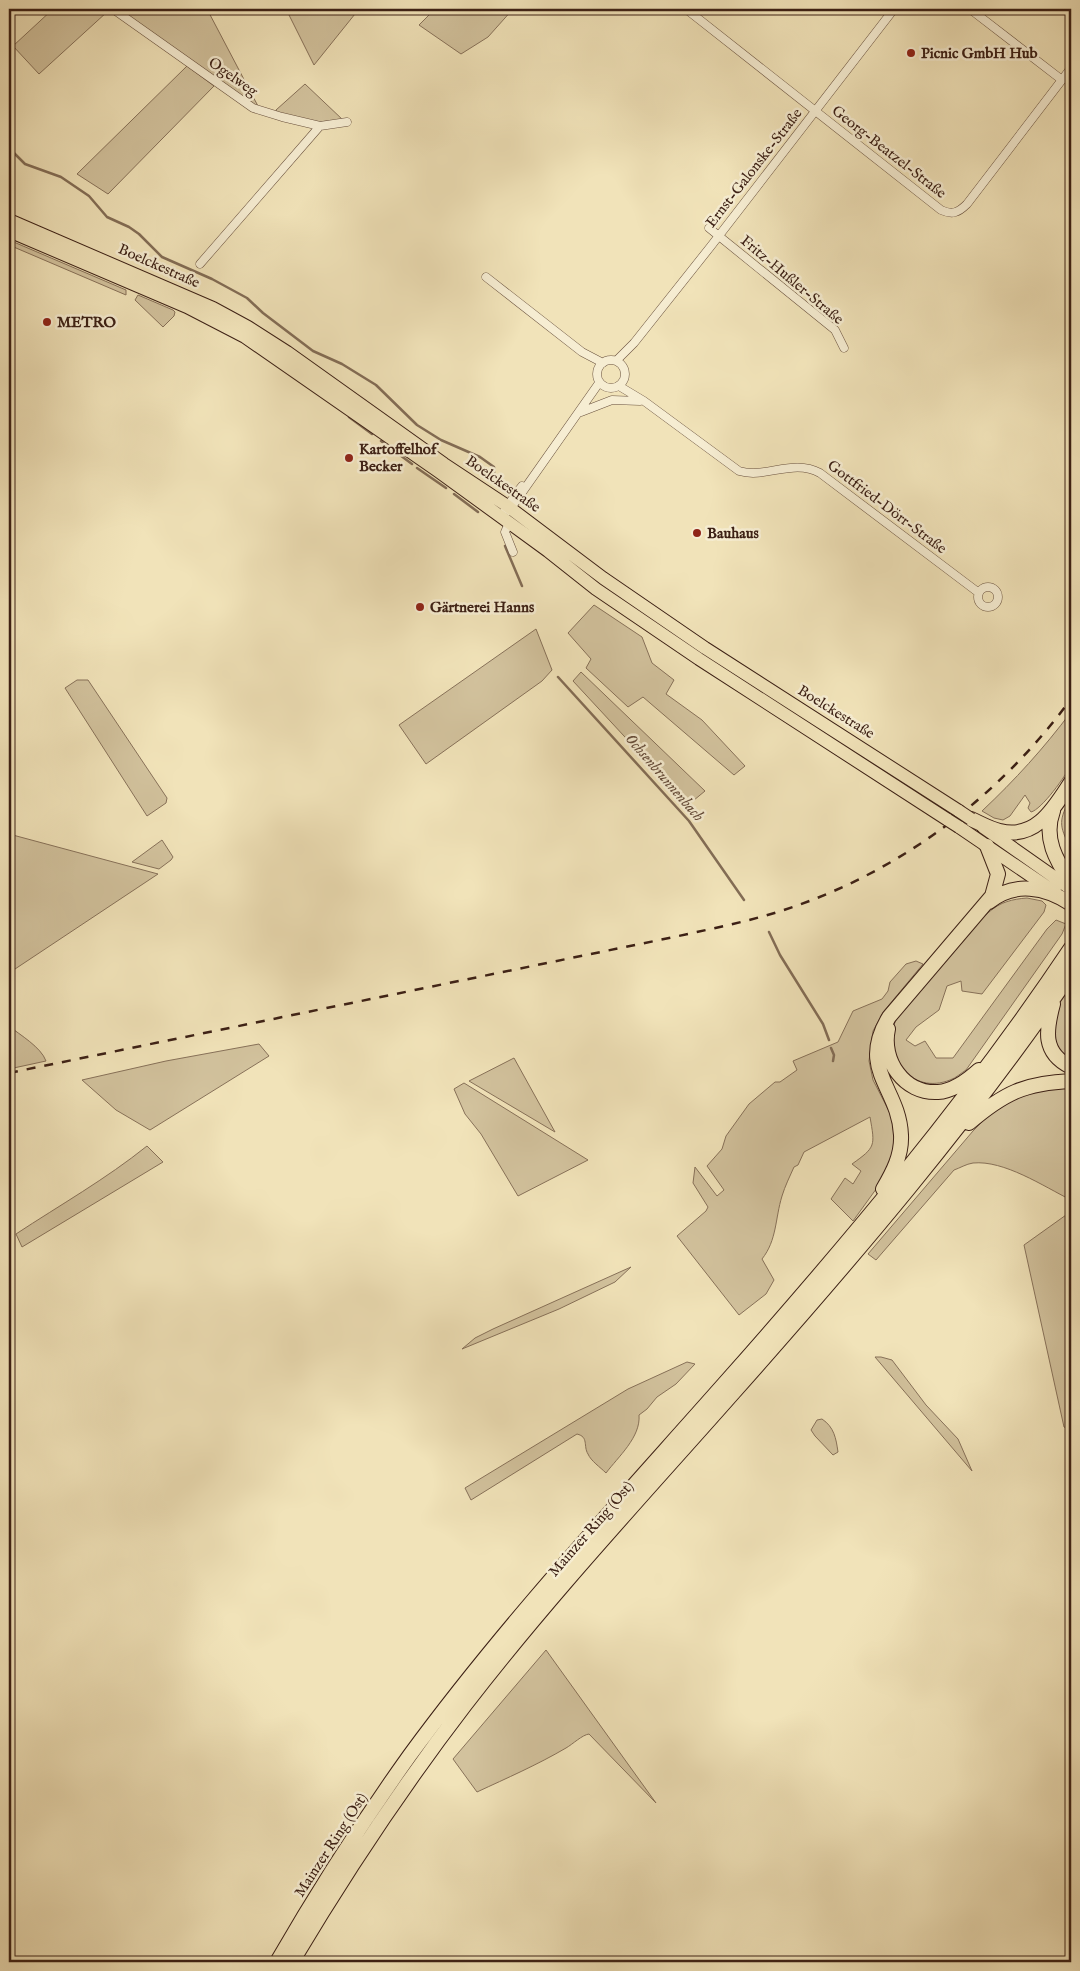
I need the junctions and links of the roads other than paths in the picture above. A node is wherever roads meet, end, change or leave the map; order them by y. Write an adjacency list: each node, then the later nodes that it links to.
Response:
1 (113, 9): 9 (street, Ogelweg)
2 (686, 9): 7 (street, Georg-Beatzel-Straße)
3 (894, 9): 7 (street, Ernst-Galonske-Straße)
4 (970, 9): 6 (street)
5 (1071, 68): 6 (street, Georg-Beatzel-Straße)
6 (1062, 80): 7 (street, Georg-Beatzel-Straße)
7 (815, 111): 13 (street, Ernst-Galonske-Straße)
8 (347, 122): 9 (street)
9 (320, 126): 14 (street)
10 (9, 220): 23 (main road, Boelckestraße)
11 (709, 228): 13 (street, Fritz-Hußler-Straße)
12 (9, 231): 23 (main road, Boelckestraße)
13 (718, 236): 16 (street, Fritz-Hußler-Straße); 17 (street, Ernst-Galonske-Straße)
14 (200, 264)
15 (486, 277): 18 (street)
16 (844, 348)
17 (619, 364): 18 (street); 19 (street)
18 (600, 366): 20 (street)
19 (621, 383): 20 (street); 21 (street, Gottfried-Dörr-Straße)
20 (602, 385): 22 (street)
21 (644, 401): 22 (street); 25 (street, Gottfried-Dörr-Straße)
22 (580, 413): 23 (street)
23 (507, 514): 24 (street); 28 (main road, Boelckestraße, bridge); 29 (main road, Boelckestraße, bridge)
24 (513, 552)
25 (978, 593)
26 (1071, 782): 27 (highway)
27 (1054, 808): 28 (highway); 30 (highway)
28 (971, 819): 31 (main road, Boelckestraße)
29 (988, 846): 32 (main road, Boelckestraße); 33 (highway)
30 (1071, 883)
31 (1071, 890)
32 (1058, 895): 33 (highway); 34 (highway)
33 (988, 903): 38 (highway)
34 (1071, 904)
35 (1071, 948): 39 (highway)
36 (1071, 973): 37 (highway)
37 (1055, 996): 40 (highway); 42 (highway)
38 (900, 1003): 39 (highway); 43 (highway)
39 (1007, 1040): 43 (highway)
40 (1071, 1067)
41 (1071, 1081): 42 (highway)
42 (948, 1142): 44 (highway, Mainzer Ring (Ost))
43 (862, 1224): 45 (highway, Mainzer Ring (Ost))
44 (305, 1940): 46 (highway); 47 (highway)
45 (277, 1962)
46 (292, 1962)
47 (297, 1962)

